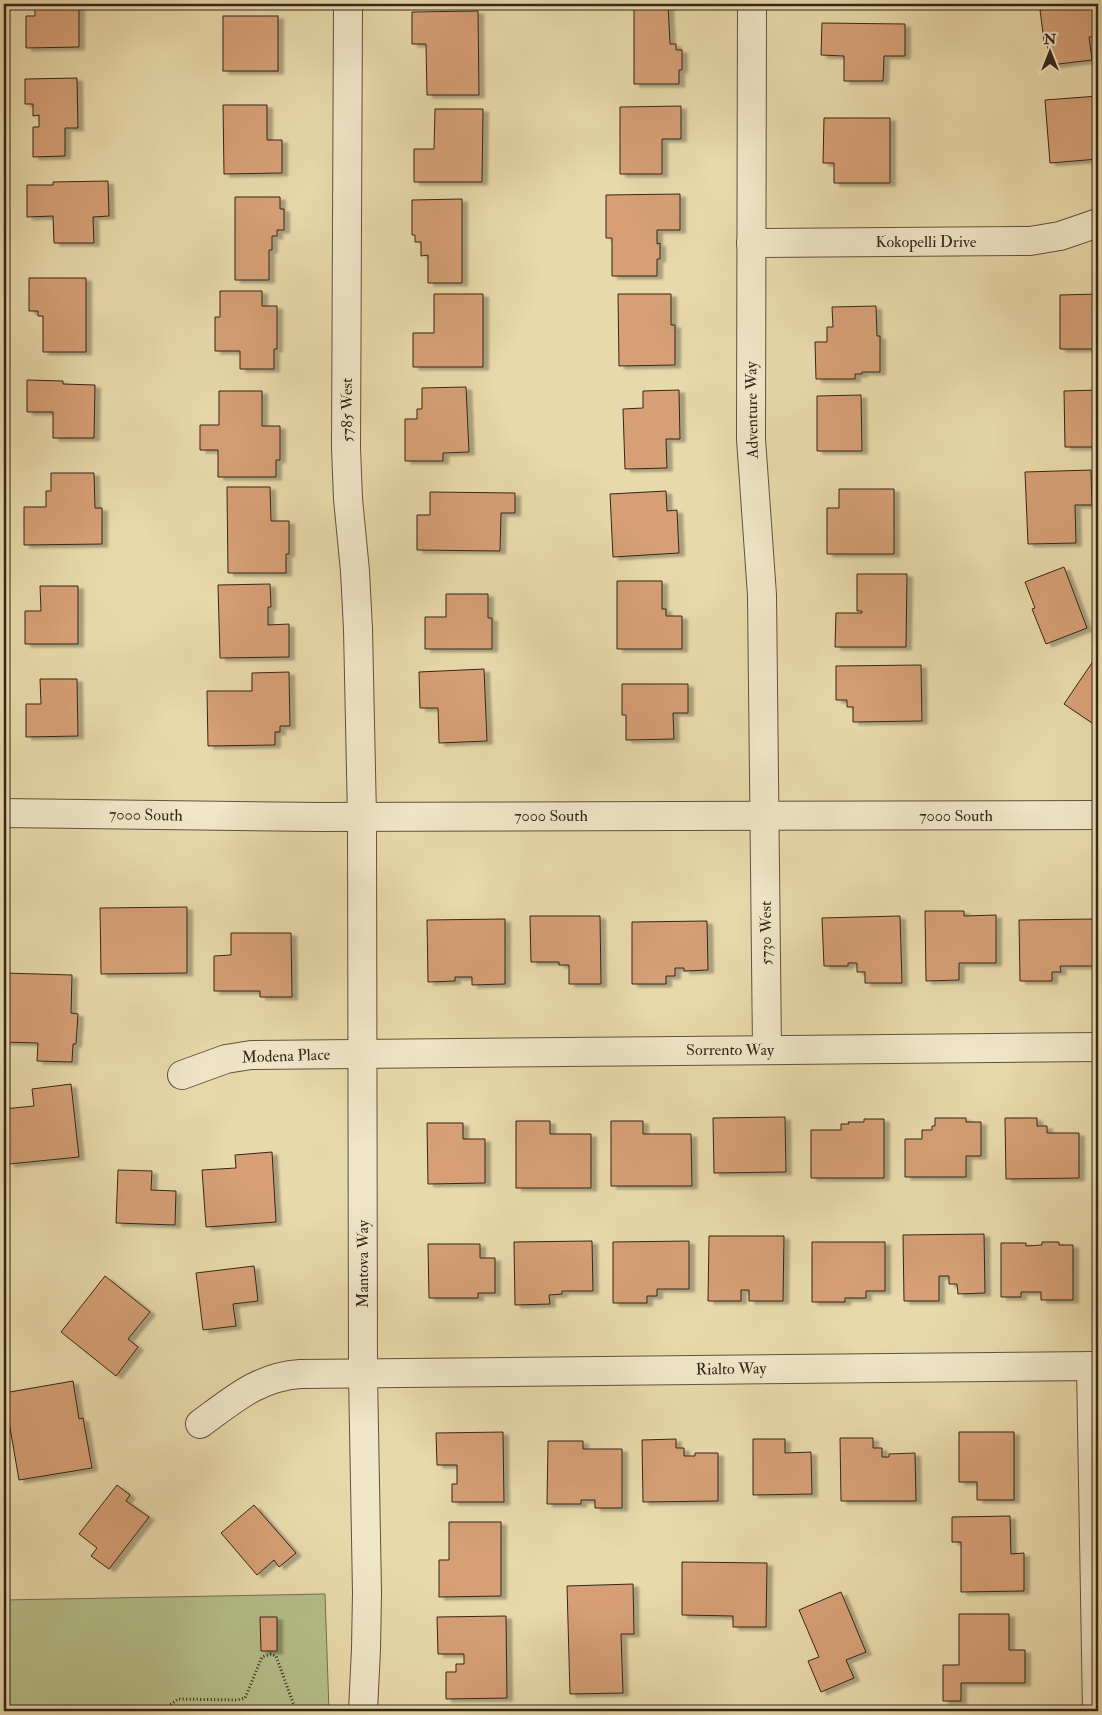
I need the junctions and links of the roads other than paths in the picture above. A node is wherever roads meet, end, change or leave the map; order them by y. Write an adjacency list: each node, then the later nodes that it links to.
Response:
1 (348, 4): 8 (street, 5785 West)
2 (752, 4): 4 (street, Adventure Way)
3 (1098, 224): 4 (street, Kokopelli Drive)
4 (752, 242): 7 (street, Adventure Way)
5 (4, 813): 8 (street, 7000 South)
6 (1098, 815): 7 (street, 7000 South)
7 (765, 816): 8 (street, 7000 South); 10 (street, 5730 West)
8 (362, 817): 11 (street, Mantova Way)
9 (1098, 1047): 10 (street, Sorrento Way)
10 (767, 1050): 11 (street, Sorrento Way)
11 (363, 1053): 12 (street, Modena Place); 14 (street, Mantova Way)
12 (182, 1075)
13 (1095, 1366): 14 (street, Rialto Way); 17 (street)
14 (363, 1373): 15 (street, Rialto Way); 16 (street, Mantova Way)
15 (200, 1424)
16 (363, 1711)
17 (1097, 1711)

